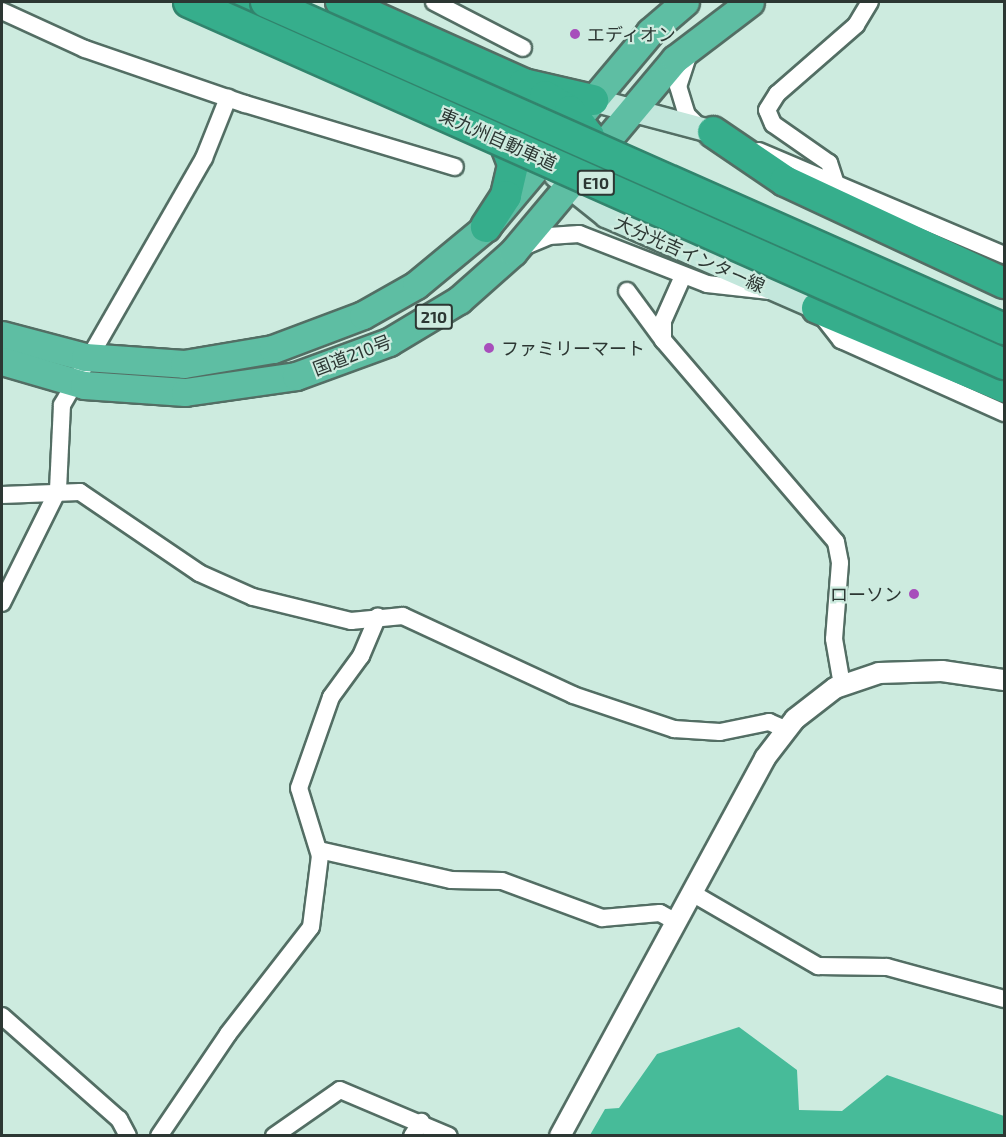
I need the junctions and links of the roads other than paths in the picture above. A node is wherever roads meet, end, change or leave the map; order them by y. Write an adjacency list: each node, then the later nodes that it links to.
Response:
1 (189, 2): 34 (highway, 東九州自動車道 / E10, bridge)
2 (227, 2): 13 (highway)
3 (266, 2): 29 (highway, 東九州自動車道 / E10, bridge)
4 (341, 2): 14 (highway)
5 (434, 2): 11 (street)
6 (685, 2): 14 (highway, 国道210号 / 210)
7 (750, 2): 10 (highway, 国道210号 / 210)
8 (870, 2): 20 (street)
9 (2, 11): 12 (street)
10 (701, 34): 15 (highway, 国道210号 / 210); 16 (street)
11 (523, 48)
12 (228, 98): 18 (street); 32 (street)
13 (471, 100): 17 (highway); 21 (highway)
14 (585, 109): 15 (main road); 17 (highway, 国道210号 / 210); 19 (highway)
15 (634, 109): 16 (main road); 19 (highway, 国道210号 / 210)
16 (706, 130): 20 (street); 25 (highway)
17 (543, 163): 19 (main road, 大分光吉インター線); 21 (highway, 国道210号 / 210)
18 (455, 167)
19 (577, 179): 22 (highway, 国道210号 / 210); 27 (main road, 大分光吉インター線)
20 (835, 181): 23 (street)
21 (486, 227): 32 (highway, 国道210号 / 210)
22 (513, 252): 24 (street); 35 (highway, 国道210号 / 210)
23 (1005, 255)
24 (683, 276): 27 (street); 31 (street)
25 (1005, 283)
26 (627, 291): 31 (street)
27 (777, 292): 28 (main road, 大分光吉インター線)
28 (818, 308): 36 (highway); 37 (street)
29 (1005, 329)
30 (2, 335): 32 (highway, 国道210号 / 210)
31 (663, 339): 43 (street)
32 (85, 357): 35 (street)
33 (2, 361): 35 (highway, 国道210号 / 210)
34 (1005, 364)
35 (73, 382): 38 (street)
36 (1005, 387)
37 (1005, 412)
38 (58, 489): 39 (street); 40 (street); 41 (street)
39 (2, 495)
40 (2, 603)
41 (378, 616): 44 (street); 45 (street)
42 (1005, 680): 43 (street)
43 (842, 684): 44 (street)
44 (787, 730): 46 (street)
45 (319, 850): 47 (street); 52 (street)
46 (692, 893): 47 (street); 48 (street)
47 (676, 922): 55 (street)
48 (1005, 999)
49 (2, 1016): 51 (street)
50 (417, 1129): 53 (street); 54 (street)
51 (128, 1136)
52 (159, 1136)
53 (274, 1136)
54 (449, 1136)
55 (560, 1136)

